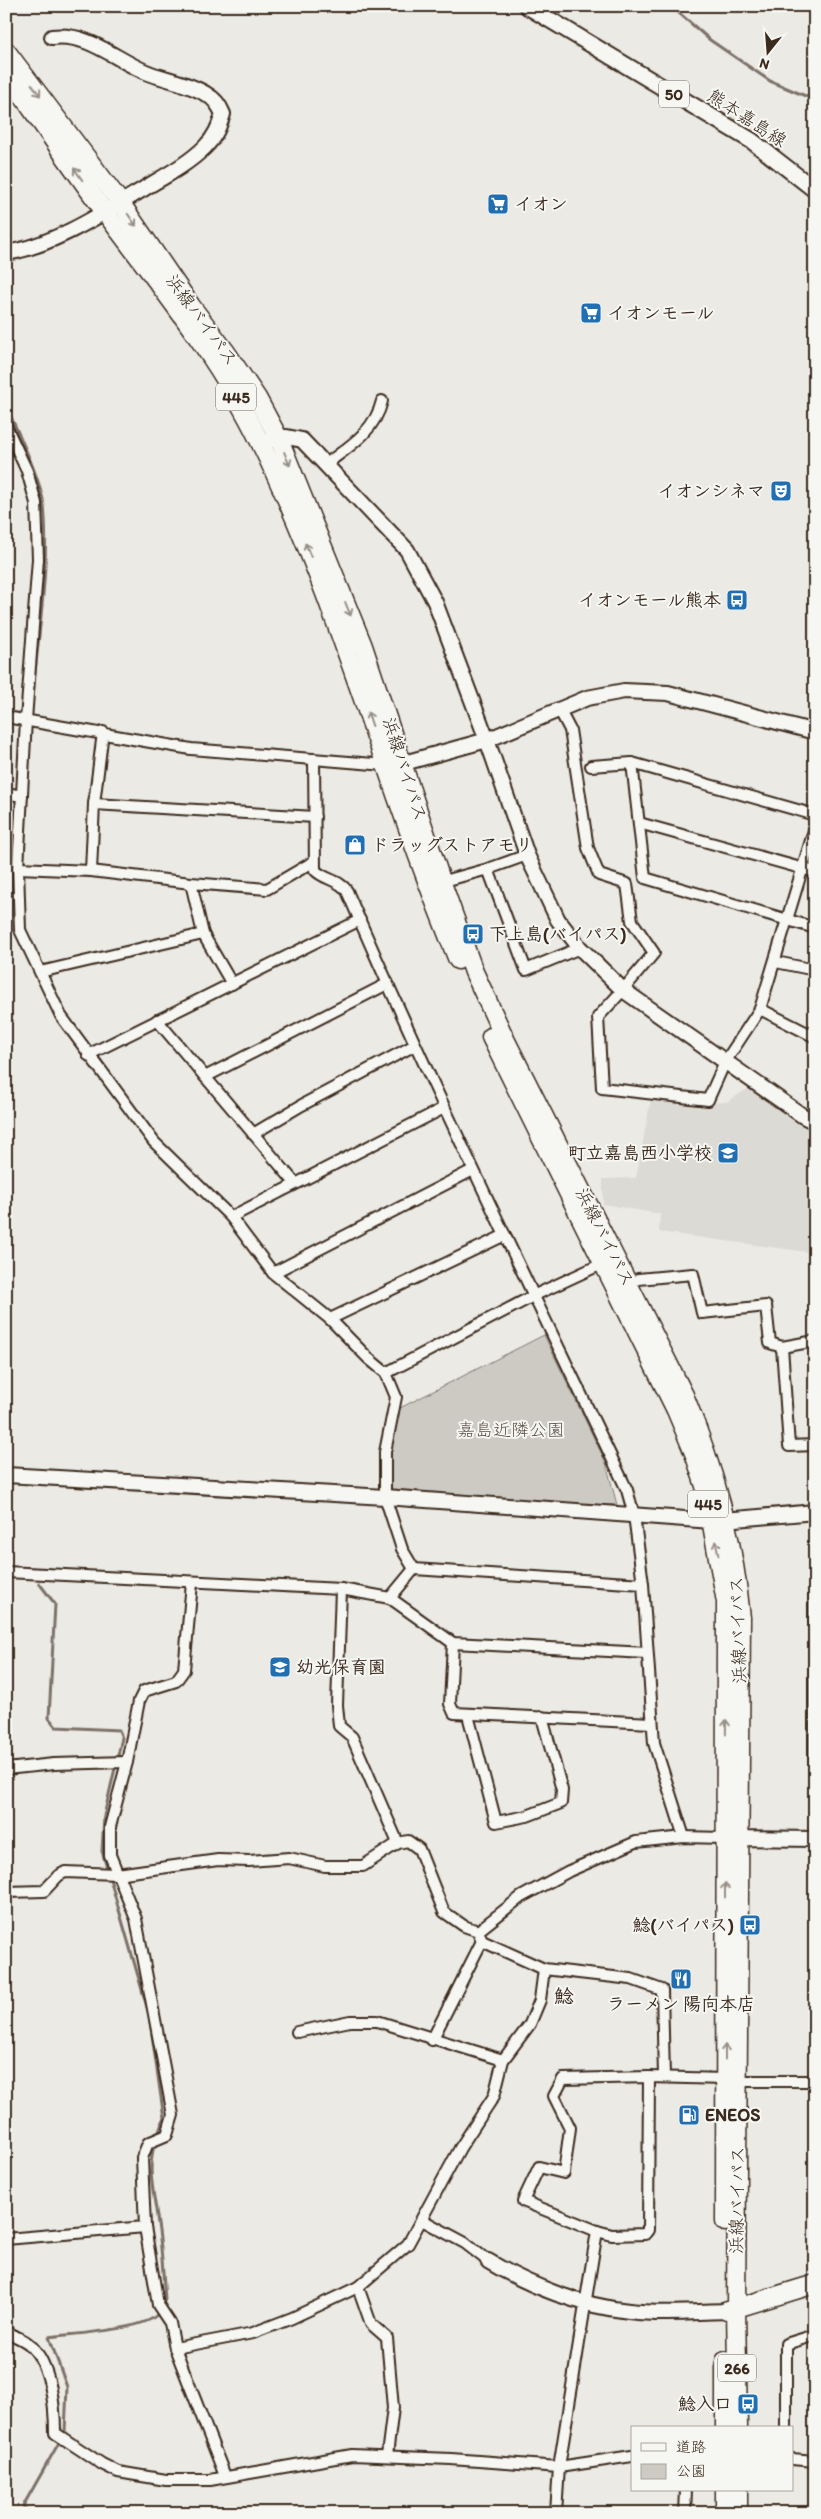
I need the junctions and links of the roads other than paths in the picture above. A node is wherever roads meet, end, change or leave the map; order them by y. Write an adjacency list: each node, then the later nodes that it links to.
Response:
1 (527, 6): 5 (main road, 熊本嘉島線 / 50)
2 (52, 37): 6 (street)
3 (6, 51): 6 (highway, 浜線バイパス / 445, one-way to 6)
4 (6, 72): 7 (highway, 浜線バイパス / 445, one-way to 4)
5 (815, 190)
6 (120, 202): 7 (street); 11 (highway, 浜線バイパス / 445, one-way to 11)
7 (105, 212): 8 (street); 12 (highway, 浜線バイパス / 445)
8 (6, 253)
9 (382, 401): 13 (street)
10 (6, 426): 16 (street)
11 (279, 439): 12 (street); 13 (street); 21 (highway, 浜線バイパス / 445, one-way to 21)
12 (260, 442): 23 (highway, 浜線バイパス / 445, one-way to 12)
13 (326, 464): 19 (street)
14 (559, 710): 18 (street); 19 (street); 51 (street)
15 (6, 717): 16 (street)
16 (26, 720): 17 (street); 26 (street)
17 (103, 732): 20 (street); 27 (street)
18 (815, 732)
19 (487, 740): 21 (street); 32 (street)
20 (314, 759): 23 (street); 29 (street)
21 (404, 763): 23 (street); 39 (highway, 浜線バイパス / 445)
22 (632, 763): 24 (street); 28 (street); 30 (street)
23 (386, 765): 39 (highway, 浜線バイパス / 445)
24 (591, 766)
25 (6, 793): 26 (street)
26 (22, 796): 34 (street)
27 (94, 804): 29 (street); 37 (street)
28 (815, 816)
29 (315, 817): 33 (street)
30 (639, 823): 35 (street); 42 (street)
31 (815, 827): 35 (street)
32 (527, 855): 36 (street); 45 (street)
33 (313, 862): 40 (street); 41 (street)
34 (18, 868): 37 (street); 48 (street)
35 (803, 868): 38 (street); 42 (street)
36 (488, 869): 39 (street); 45 (street)
37 (91, 871): 40 (street)
38 (815, 872)
39 (434, 882): 66 (highway, 浜線バイパス / 445)
40 (191, 883): 44 (street)
41 (360, 920): 49 (street); 50 (street)
42 (788, 920): 43 (street); 46 (street)
43 (815, 928)
44 (203, 934): 48 (street); 49 (street)
45 (580, 948): 51 (street)
46 (776, 962): 47 (street); 52 (street)
47 (815, 970)
48 (40, 972): 56 (street)
49 (232, 984): 53 (street)
50 (387, 984): 55 (street); 58 (street)
51 (623, 990): 57 (street); 57 (street)
52 (760, 1009): 54 (street); 57 (street)
53 (157, 1020): 56 (street); 58 (street)
54 (815, 1037)
55 (415, 1045): 59 (street); 61 (street)
56 (88, 1055): 64 (street)
57 (724, 1062): 60 (street)
58 (205, 1076): 61 (street)
59 (444, 1108): 62 (street); 63 (street)
60 (815, 1122)
61 (253, 1134): 63 (street)
62 (473, 1170): 65 (street); 67 (street)
63 (296, 1183): 64 (street)
64 (231, 1216): 67 (street)
65 (505, 1235): 69 (street); 70 (street)
66 (610, 1260): 69 (street); 79 (highway, 浜線バイパス / 445)
67 (273, 1273): 70 (street)
68 (638, 1279): 72 (street)
69 (535, 1295): 73 (street); 78 (street)
70 (330, 1319): 73 (street)
71 (815, 1341): 72 (street)
72 (782, 1347): 74 (street)
73 (386, 1373): 76 (street)
74 (815, 1445)
75 (6, 1475): 76 (street)
76 (385, 1497): 78 (street); 80 (street)
77 (815, 1512): 79 (street)
78 (634, 1515): 79 (street); 83 (street)
79 (719, 1520): 98 (highway, 浜線バイパス / 445)
80 (414, 1569): 83 (street); 86 (street)
81 (6, 1572): 82 (street)
82 (192, 1583): 84 (street); 94 (street)
83 (643, 1584): 89 (street)
84 (342, 1590): 86 (street); 100 (street)
85 (815, 1594): 88 (street)
86 (390, 1598): 87 (street)
87 (454, 1643): 89 (street); 91 (street)
88 (814, 1650): 90 (street)
89 (647, 1653): 93 (street)
90 (814, 1711): 96 (street)
91 (468, 1715): 92 (street); 92 (street)
92 (542, 1717): 93 (street)
93 (652, 1723): 97 (street)
94 (127, 1762): 95 (street); 101 (street)
95 (6, 1769)
96 (815, 1773)
97 (684, 1836): 98 (street); 103 (street)
98 (731, 1838): 99 (street); 110 (highway, 浜線バイパス / 445)
99 (815, 1839)
100 (398, 1843): 101 (street); 103 (street)
101 (117, 1874): 102 (street); 113 (street)
102 (6, 1892)
103 (480, 1936): 104 (street); 106 (street)
104 (544, 1969): 107 (street); 109 (street)
105 (297, 2032): 106 (street)
106 (432, 2040): 107 (street)
107 (503, 2060): 112 (street)
108 (648, 2077): 109 (street); 114 (street); 114 (street)
109 (664, 2077): 110 (street)
110 (732, 2080): 111 (street); 120 (highway, 浜線バイパス / 445)
111 (815, 2081)
112 (422, 2220): 116 (street); 118 (street)
113 (145, 2227): 115 (street); 123 (street)
114 (596, 2231): 119 (street)
115 (6, 2239)
116 (488, 2261): 119 (street)
117 (815, 2284): 120 (highway)
118 (358, 2287): 123 (street); 127 (street)
119 (586, 2303): 120 (street); 131 (street)
120 (731, 2309): 124 (highway, 浜線バイパス / 266); 125 (highway, 浜線バイパス / 266)
121 (6, 2332): 132 (street)
122 (815, 2335): 126 (street)
123 (175, 2348): 132 (street)
124 (725, 2426)
125 (738, 2426)
126 (786, 2426)
127 (387, 2455): 131 (street); 132 (street)
128 (631, 2456): 131 (street)
129 (794, 2459): 130 (street)
130 (815, 2461)
131 (559, 2467): 136 (street)
132 (225, 2476)
133 (686, 2492): 137 (street)
134 (725, 2492): 138 (highway)
135 (738, 2492): 139 (highway)
136 (556, 2513)
137 (685, 2513)
138 (725, 2513)
139 (738, 2513)

